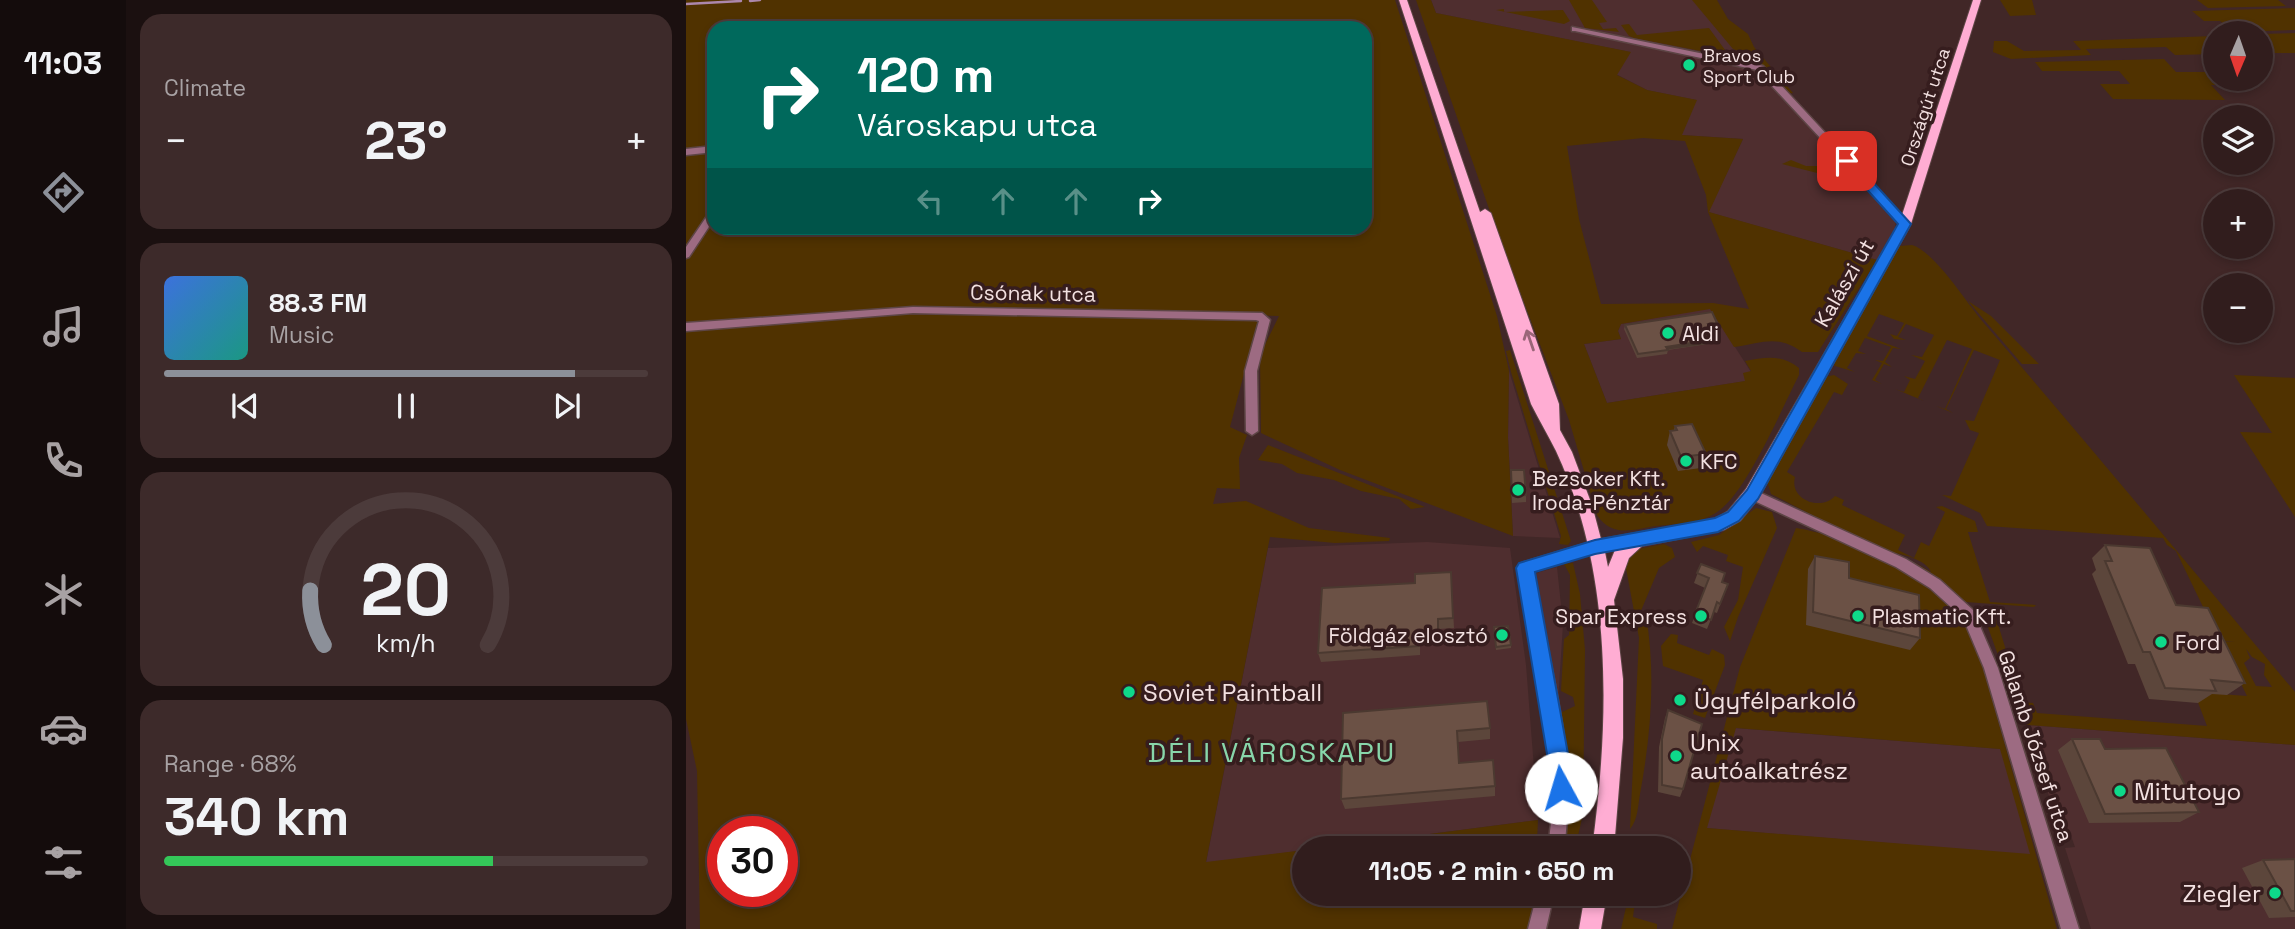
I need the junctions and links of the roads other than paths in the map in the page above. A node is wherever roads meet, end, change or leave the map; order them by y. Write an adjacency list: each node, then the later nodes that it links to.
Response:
1 (1403, 0): 11 (main road)
2 (1410, 0): 11 (main road, one-way to 2)
3 (1978, 0): 8 (main road, Országút utca)
4 (1575, 29): 8 (street)
5 (707, 150): 6 (street)
6 (686, 152)
7 (707, 223): 9 (street)
8 (1905, 224): 13 (main road, Kalászi út)
9 (686, 255)
10 (686, 327): 12 (street, Csónak utca)
11 (1554, 430): 15 (main road)
12 (1252, 431)
13 (1752, 494): 14 (main road, Kalászi út); 23 (street, Galamb József utca)
14 (1636, 541): 15 (main road, Kalászi út); 16 (main road)
15 (1595, 547): 16 (main road); 17 (street)
16 (1604, 603): 18 (main road)
17 (1558, 836)
18 (1604, 836)
19 (1543, 906): 21 (street)
20 (1594, 906): 22 (main road)
21 (1537, 929)
22 (1590, 929)
23 (2070, 929)

